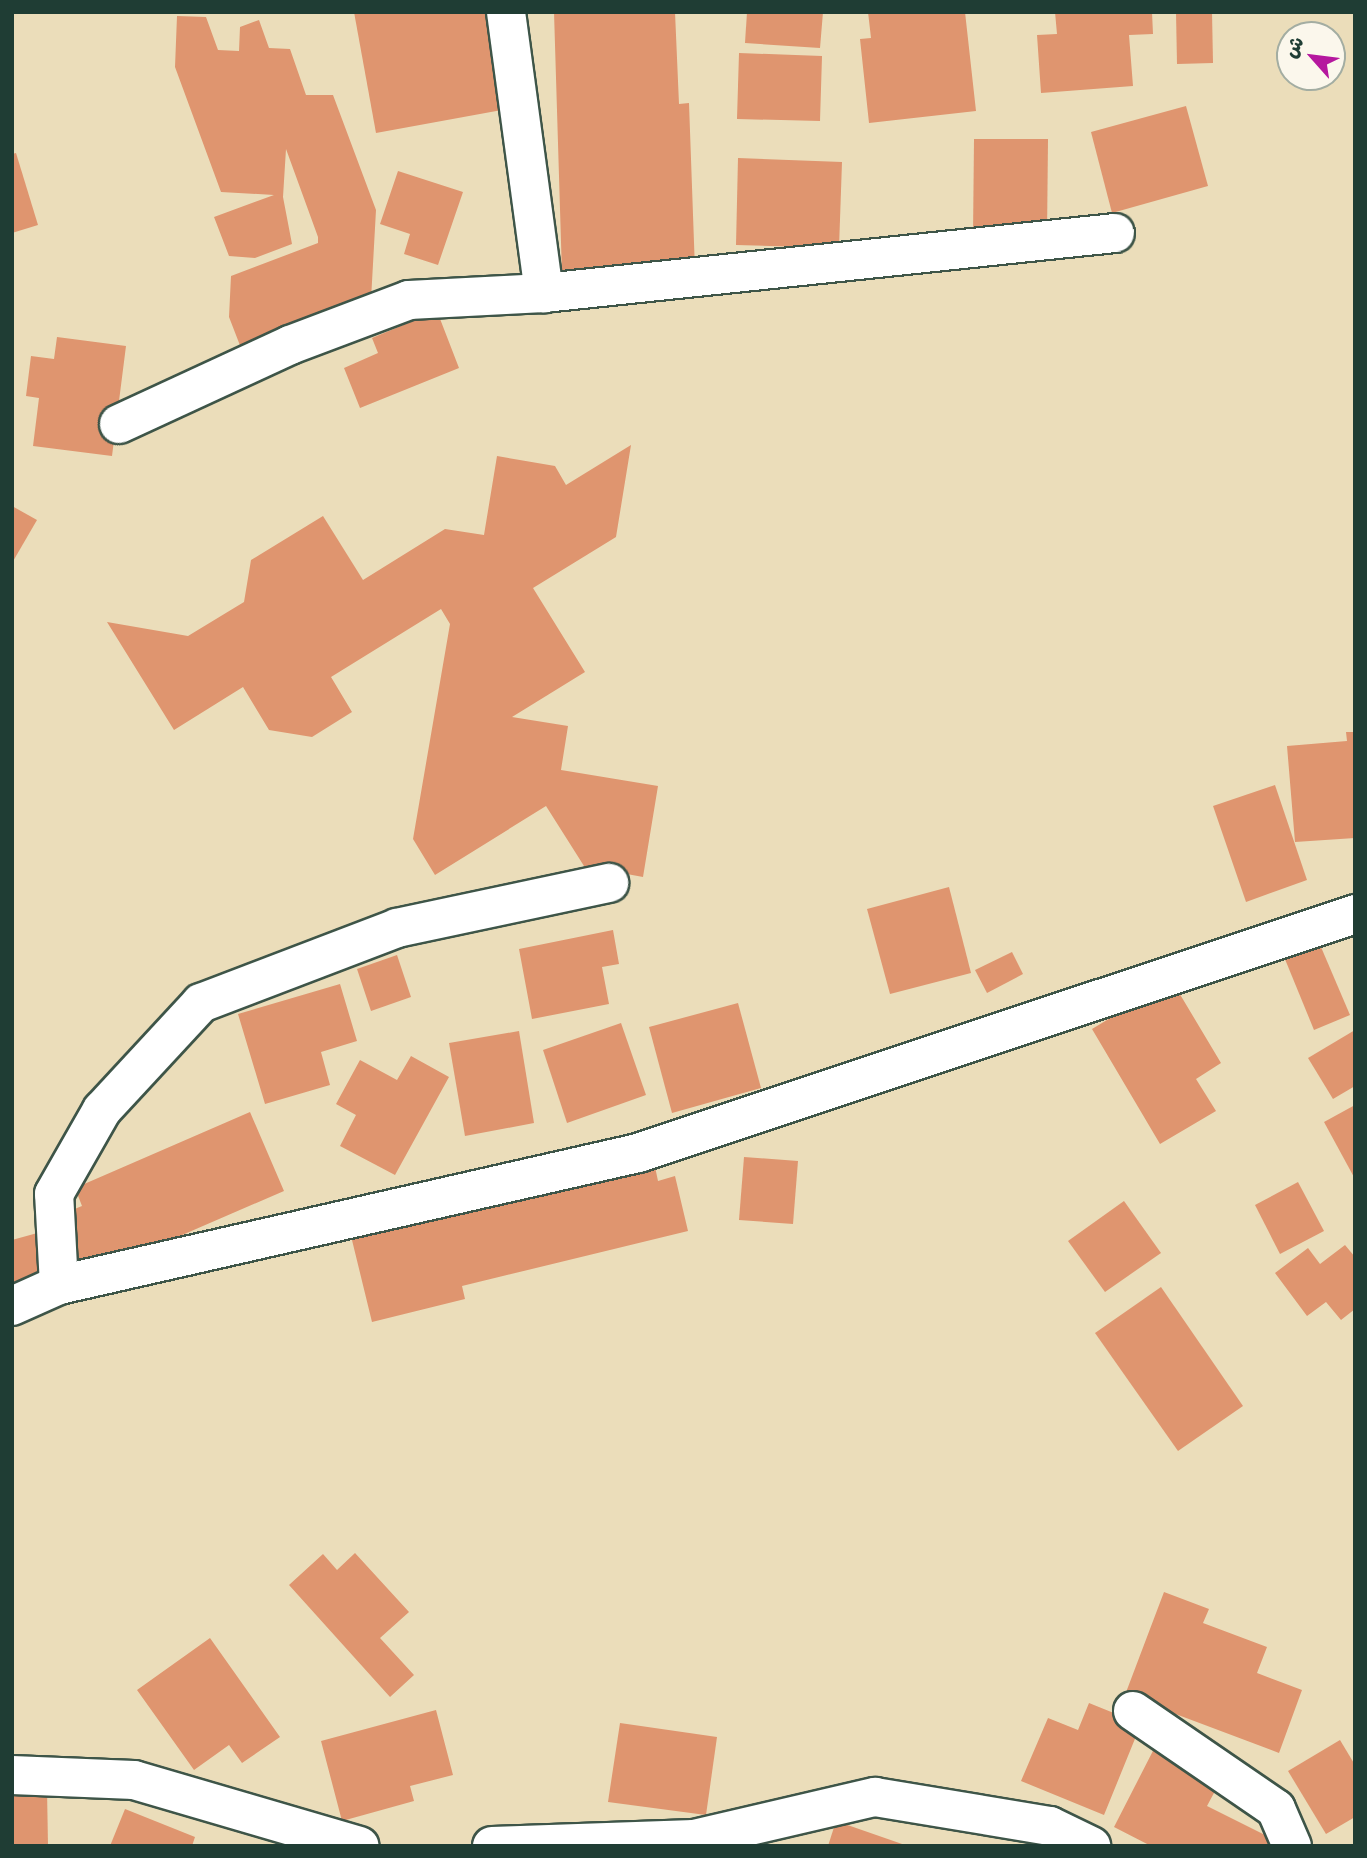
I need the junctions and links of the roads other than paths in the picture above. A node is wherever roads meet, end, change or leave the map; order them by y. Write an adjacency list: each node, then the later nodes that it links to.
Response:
1 (506, 12): 3 (street)
2 (1115, 233): 3 (street)
3 (544, 293): 4 (street)
4 (119, 424)
5 (609, 883): 7 (street)
6 (1355, 914): 7 (street)
7 (59, 1285): 8 (street)
8 (12, 1306)
9 (1133, 1711): 14 (street)
10 (12, 1775): 11 (street)
11 (360, 1846)
12 (492, 1846): 13 (street)
13 (1091, 1846)
14 (1292, 1846)

